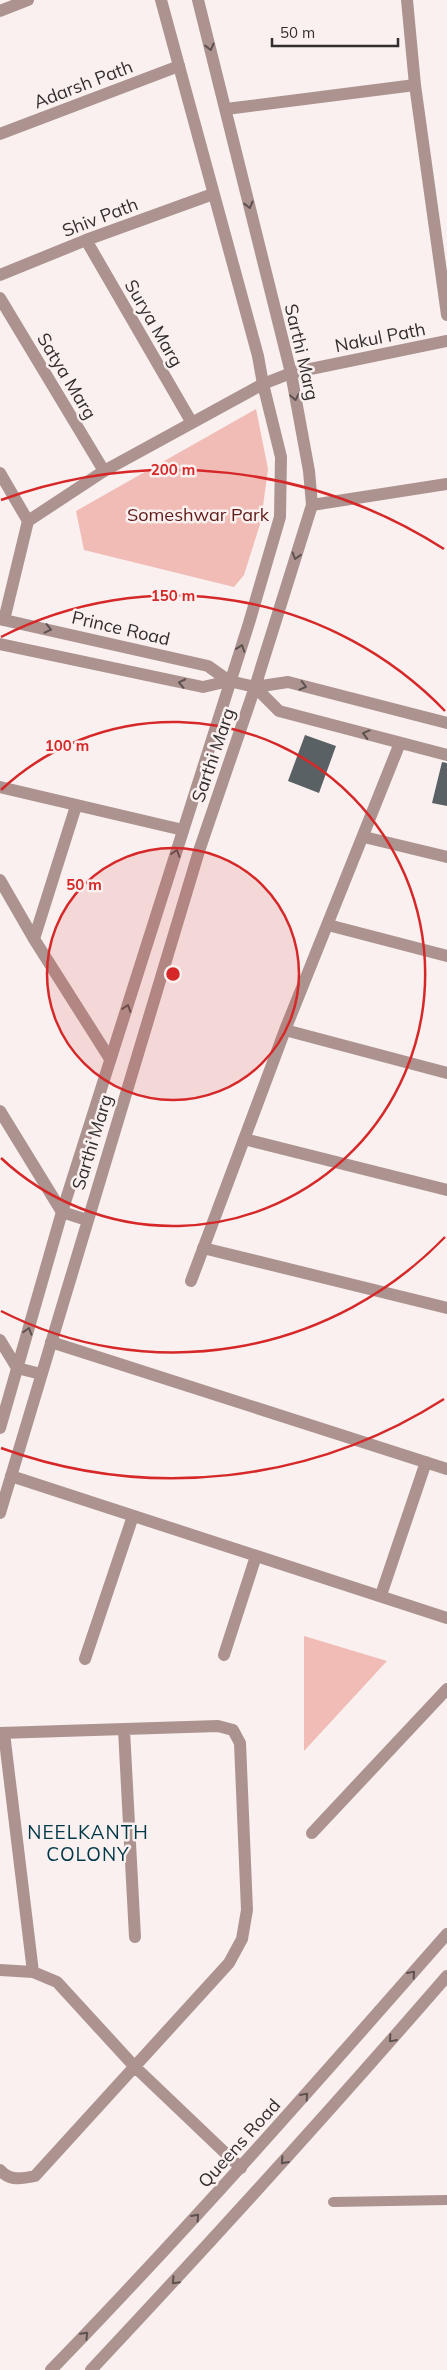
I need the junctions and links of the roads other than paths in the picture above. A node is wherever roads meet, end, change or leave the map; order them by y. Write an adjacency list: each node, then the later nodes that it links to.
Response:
1 (28, 0): 5 (street)
2 (161, 0): 6 (street)
3 (198, 0): 8 (street, Sarthi Marg, one-way to 8)
4 (407, 0): 7 (street)
5 (0, 12)
6 (179, 66): 9 (street, Adarsh Path); 10 (street)
7 (414, 85): 8 (street); 14 (street)
8 (226, 109): 16 (street, Sarthi Marg, one-way to 16)
9 (0, 134)
10 (213, 194): 11 (street, Shiv Path); 17 (street)
11 (86, 240): 12 (street, Shiv Path); 18 (street, Surya Marg)
12 (0, 275)
13 (0, 298): 19 (street, Satya Marg)
14 (447, 315)
15 (447, 341): 16 (street, Nakul Path)
16 (291, 372): 17 (street, Nakul Path); 22 (street, Sarthi Marg, one-way to 22)
17 (263, 384): 18 (street, Nakul Path); 26 (street, one-way to 17)
18 (192, 423): 19 (street, Nakul Path)
19 (104, 471): 23 (street, Nakul Path)
20 (0, 473): 23 (street)
21 (447, 484): 22 (street)
22 (312, 505): 27 (street, Sarthi Marg, one-way to 27)
23 (28, 521): 24 (street)
24 (2, 619): 26 (street, Prince Road, one-way to 26)
25 (0, 644): 26 (street, Prince Road, one-way to 25)
26 (229, 681): 27 (street, Prince Road); 33 (street)
27 (255, 687): 28 (street, Prince Road, one-way to 28); 29 (street, one-way to 27); 42 (street, Sarthi Marg)
28 (447, 723)
29 (400, 743): 30 (street); 34 (street)
30 (447, 755)
31 (0, 787): 32 (street)
32 (76, 806): 33 (street); 38 (street)
33 (183, 830): 41 (street, one-way to 33)
34 (364, 837): 35 (street); 37 (street)
35 (447, 857)
36 (0, 880): 38 (street)
37 (328, 925): 39 (street); 40 (street)
38 (34, 939): 43 (street)
39 (447, 956)
40 (286, 1030): 44 (street); 46 (street)
41 (117, 1039): 42 (street); 43 (street)
42 (140, 1046): 49 (street, Sarthi Marg)
43 (110, 1059): 48 (street)
44 (447, 1073)
45 (0, 1111): 48 (street)
46 (244, 1139): 47 (street); 50 (street)
47 (447, 1190)
48 (62, 1212): 49 (street); 55 (street, one-way to 48)
49 (87, 1220): 54 (street, Sarthi Marg)
50 (203, 1248): 51 (street); 52 (street)
51 (191, 1281)
52 (447, 1308)
53 (0, 1340): 55 (street)
54 (51, 1342): 56 (street, Sarthi Marg); 58 (street)
55 (17, 1368): 56 (street); 57 (street)
56 (41, 1374): 60 (street, Sarthi Marg)
57 (0, 1428)
58 (426, 1462): 59 (street); 64 (street)
59 (447, 1469)
60 (11, 1476): 61 (street, Sarthi Marg); 62 (street)
61 (0, 1513)
62 (133, 1516): 63 (street); 67 (street)
63 (256, 1556): 64 (street); 66 (street)
64 (380, 1595): 65 (street)
65 (447, 1618)
66 (224, 1655)
67 (86, 1659)
68 (447, 1689): 71 (street)
69 (124, 1730): 70 (street); 73 (street); 77 (street)
70 (2, 1733): 75 (street)
71 (312, 1833)
72 (447, 1934): 78 (street, Queens Road, one-way to 72)
73 (135, 1937)
74 (0, 1970): 75 (street)
75 (32, 1972): 77 (street)
76 (447, 1976): 83 (street, one-way to 83)
77 (134, 2066): 78 (street); 79 (street)
78 (241, 2168): 82 (street, Queens Road, one-way to 78)
79 (0, 2170)
80 (447, 2200): 81 (lane)
81 (333, 2202)
82 (51, 2370)
83 (90, 2370)

